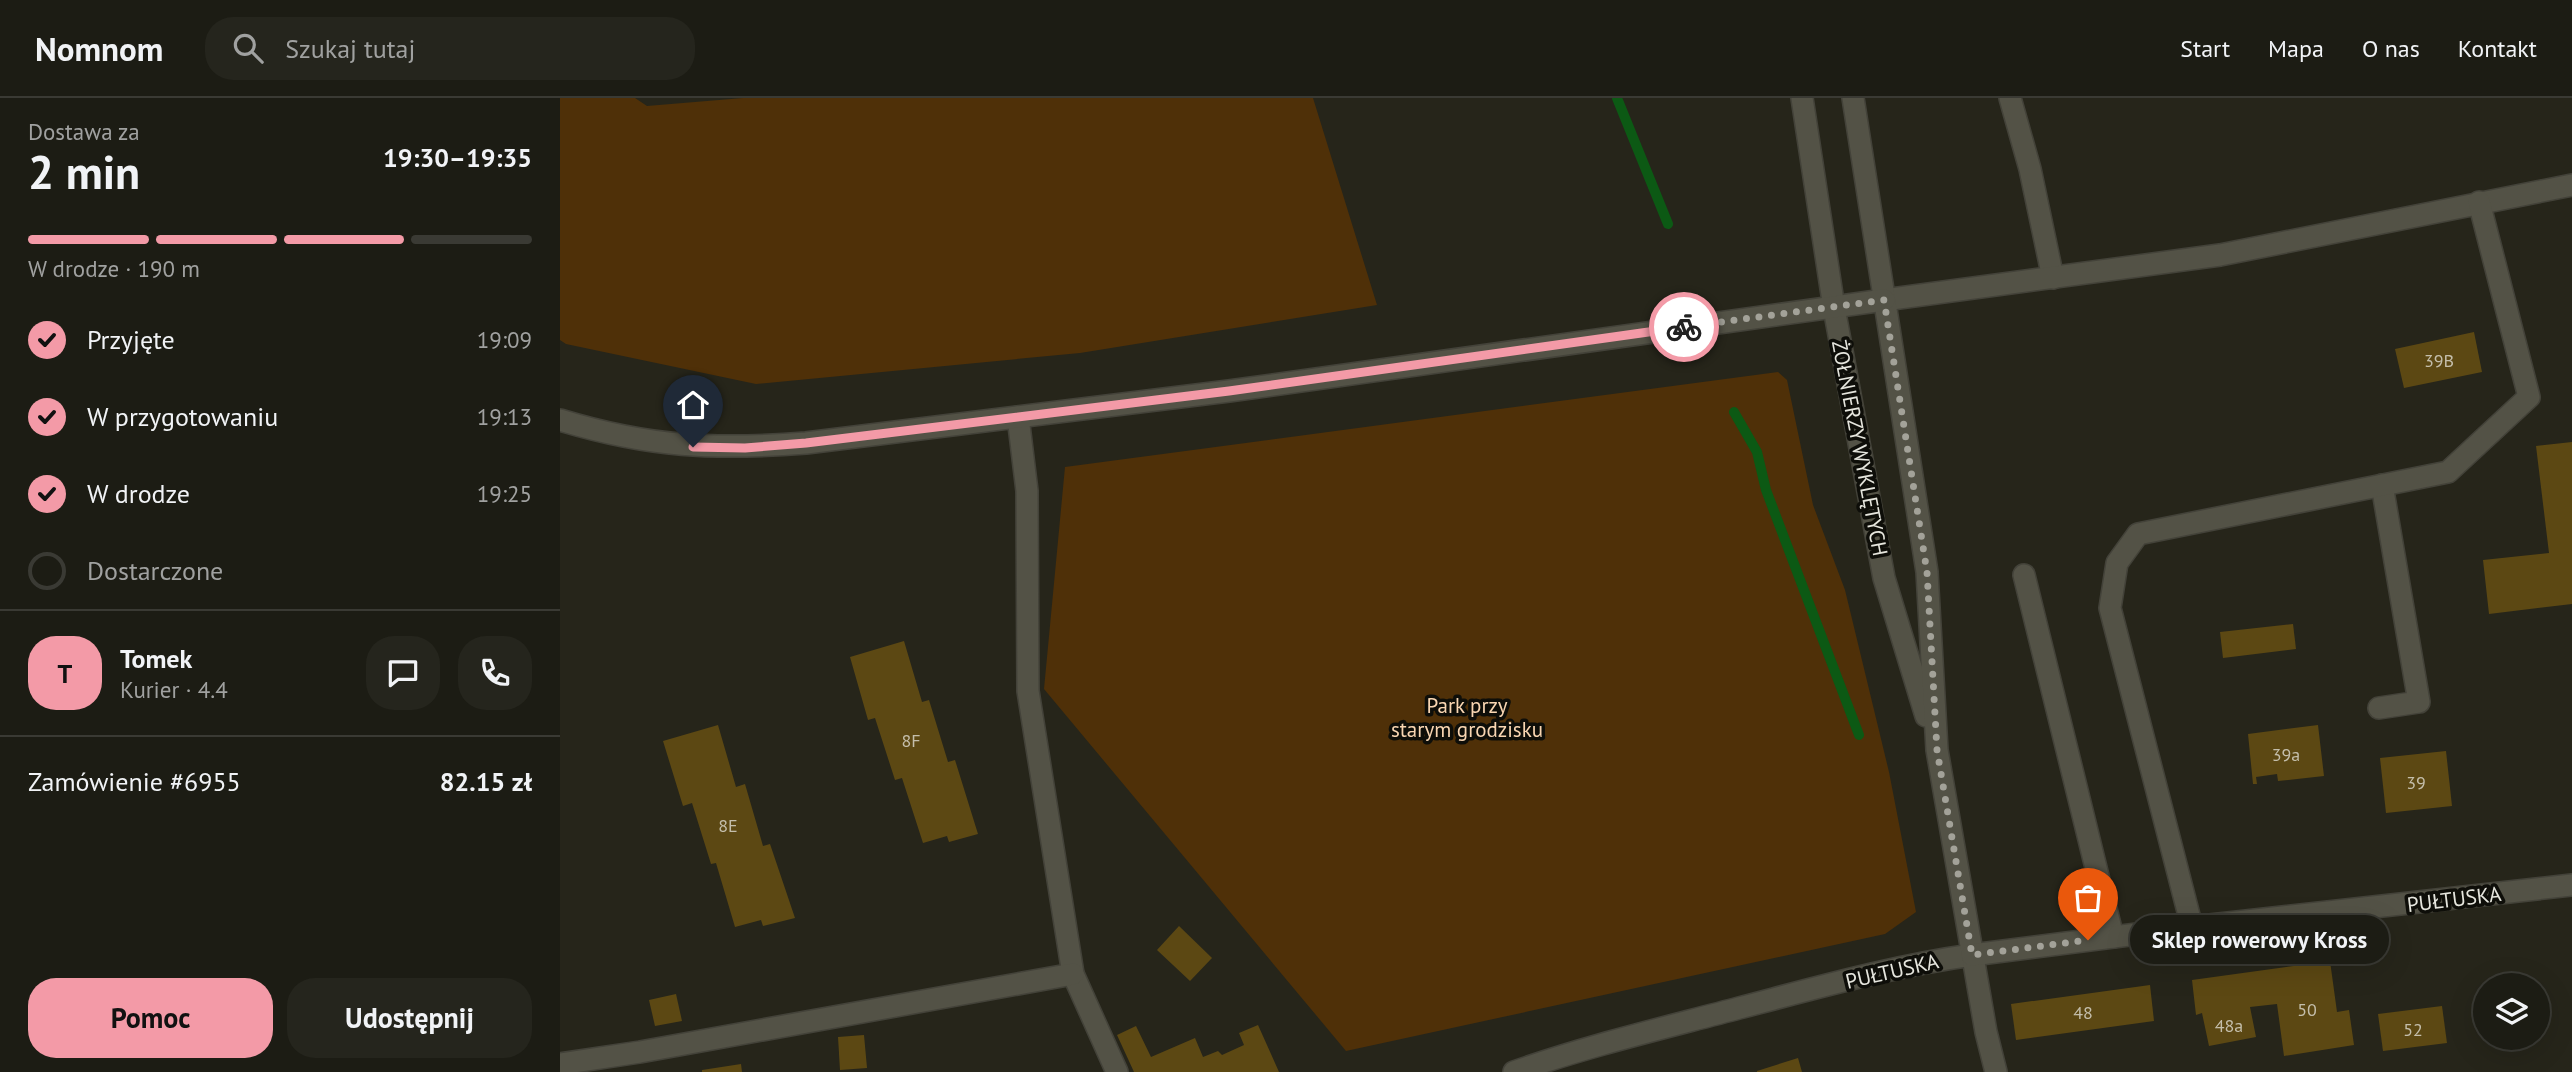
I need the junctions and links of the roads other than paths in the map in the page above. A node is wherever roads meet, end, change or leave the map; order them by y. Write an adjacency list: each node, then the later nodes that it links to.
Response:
1 (1802, 98): 8 (street, ŻOŁNIERZY WYKLĘTYCH)
2 (1853, 98): 7 (street, ŻOŁNIERZY WYKLĘTYCH)
3 (2010, 98): 6 (street)
4 (2572, 185): 5 (street)
5 (2479, 202): 6 (street); 11 (street)
6 (2053, 278): 7 (street)
7 (1884, 300): 8 (street); 14 (street, ŻOŁNIERZY WYKLĘTYCH)
8 (1834, 307): 9 (street); 14 (street, ŻOŁNIERZY WYKLĘTYCH)
9 (1018, 417): 10 (street); 19 (street)
10 (560, 420)
11 (2382, 485): 13 (street); 16 (street)
12 (2024, 575): 17 (street)
13 (2379, 708)
14 (1937, 750): 18 (street, ŻOŁNIERZY WYKLĘTYCH)
15 (2572, 885): 16 (street, PUŁTUSKA)
16 (2192, 927): 17 (street, PUŁTUSKA)
17 (2113, 937): 18 (street, PUŁTUSKA)
18 (1972, 955): 22 (street, PUŁTUSKA); 23 (street, ŻOŁNIERZY WYKLĘTYCH)
19 (1073, 974): 20 (street); 21 (street)
20 (560, 1064)
21 (1117, 1072)
22 (1514, 1072)
23 (1996, 1072)

